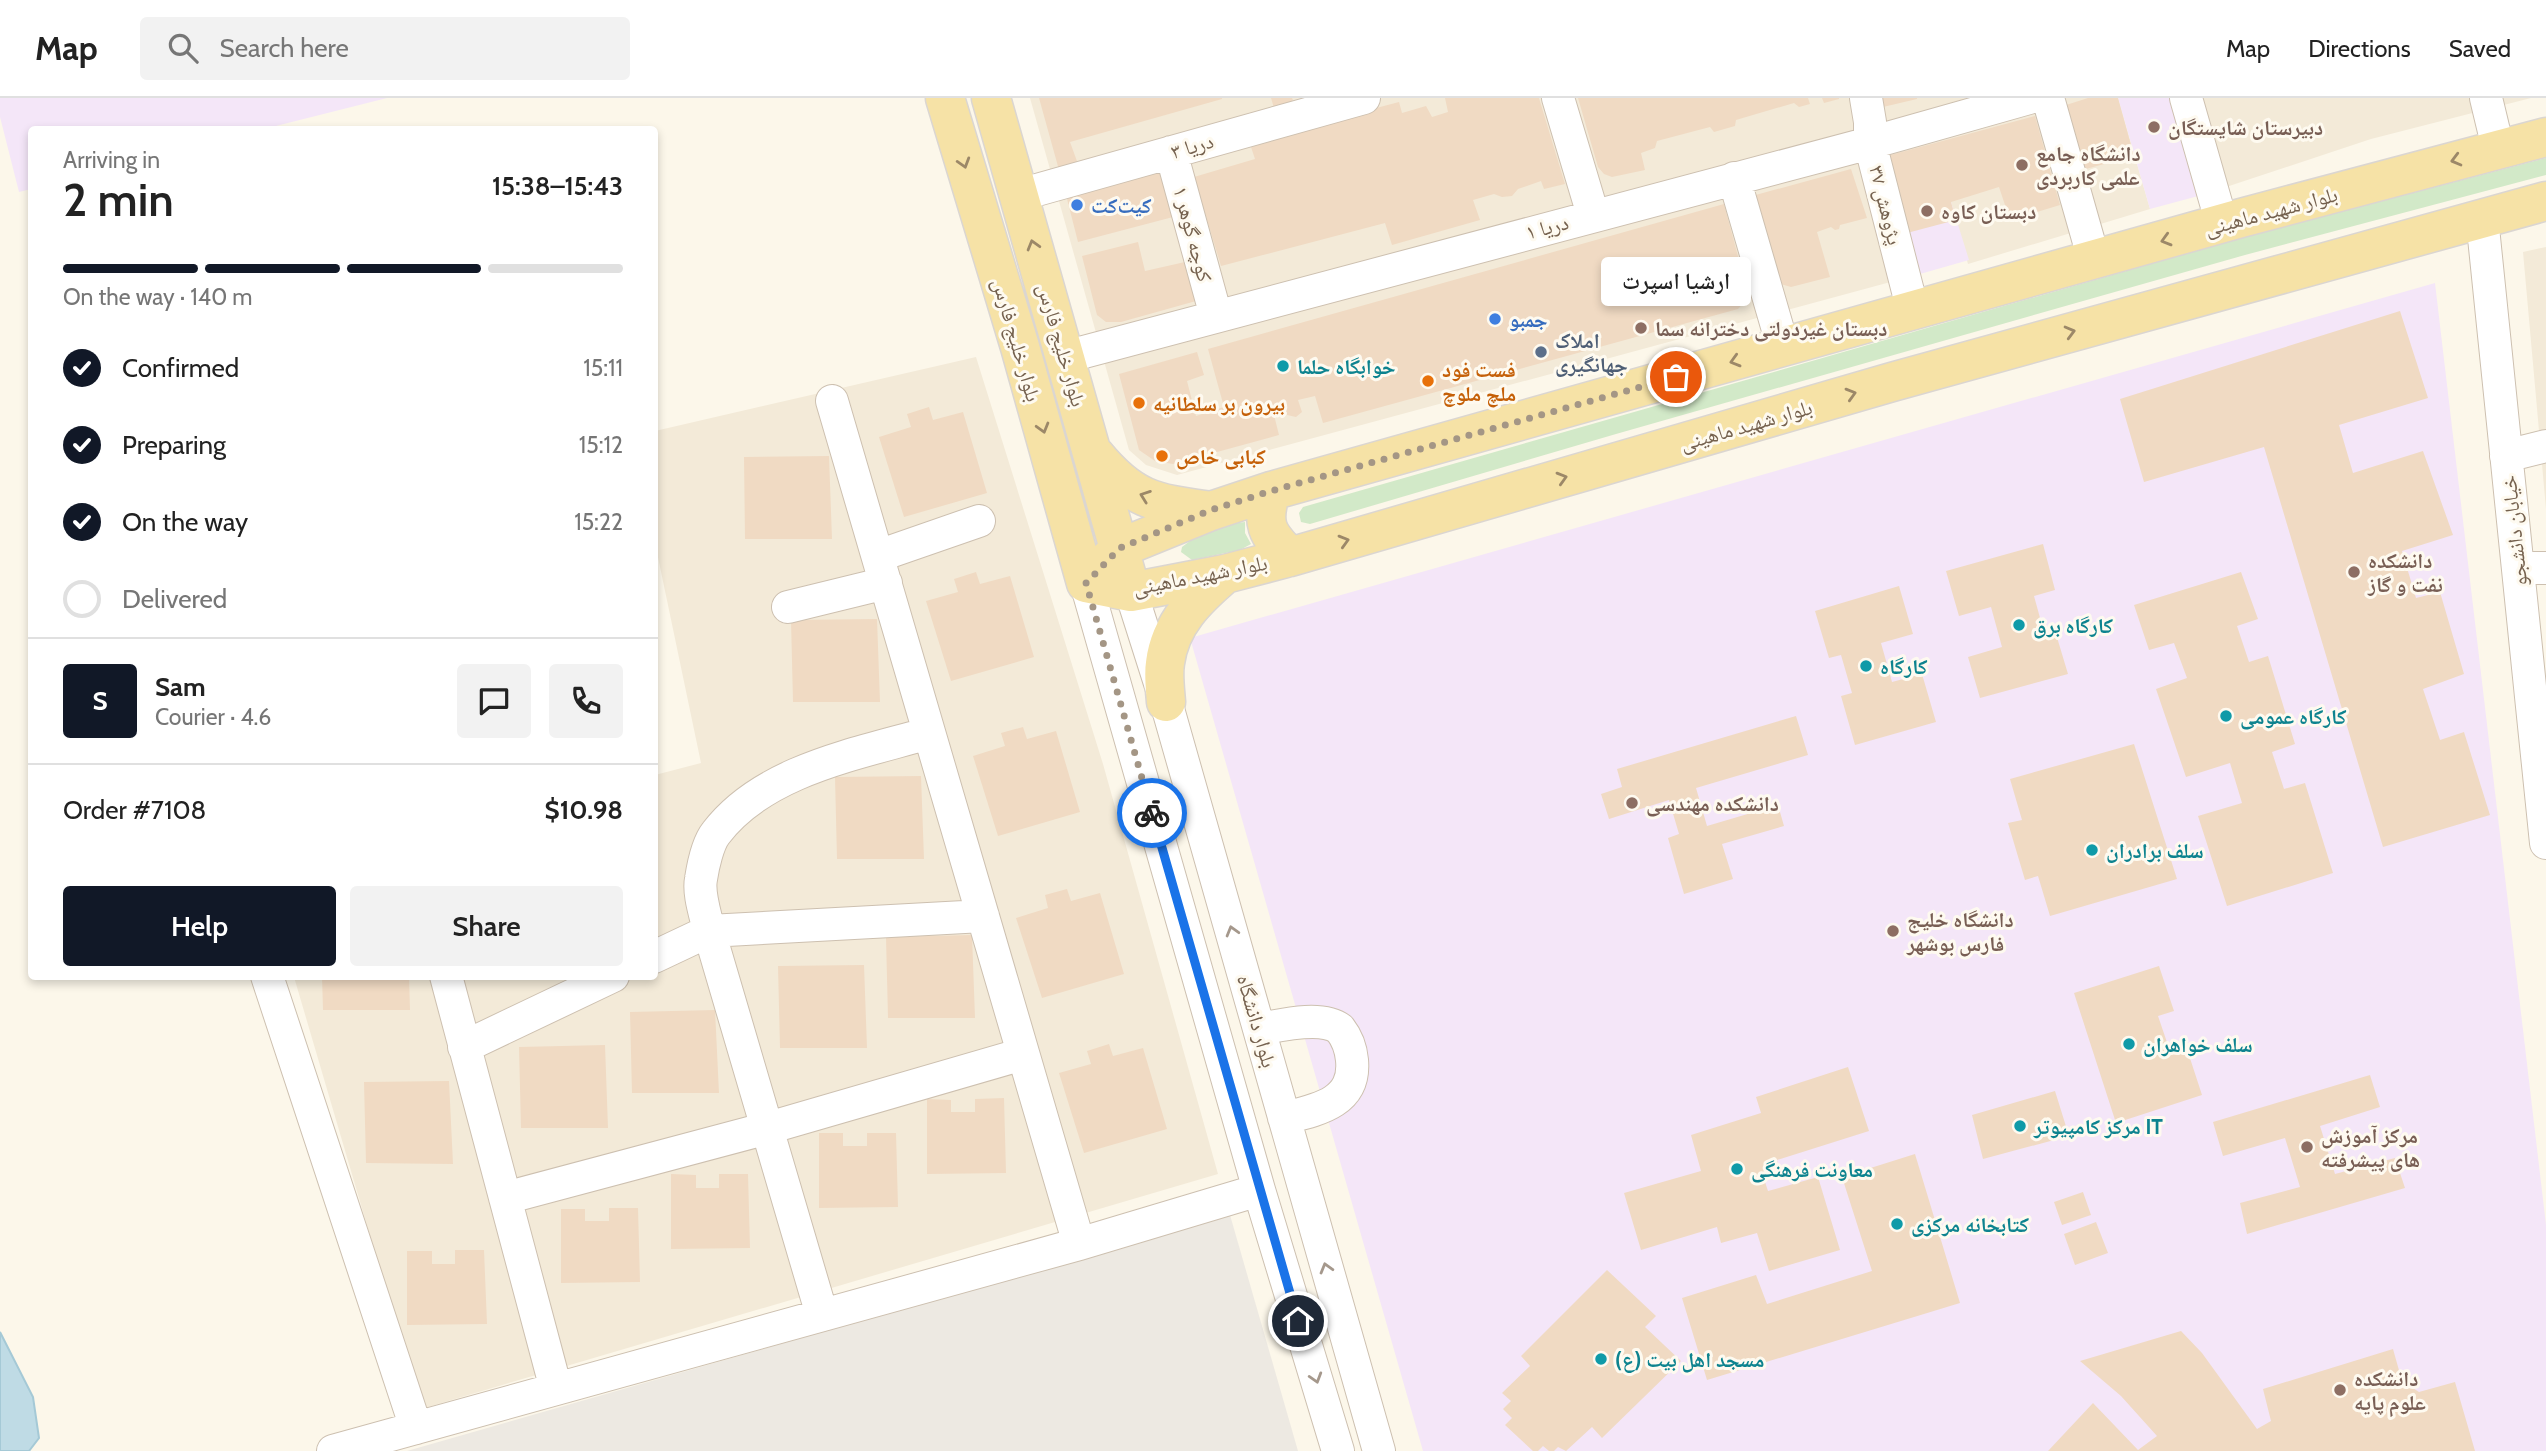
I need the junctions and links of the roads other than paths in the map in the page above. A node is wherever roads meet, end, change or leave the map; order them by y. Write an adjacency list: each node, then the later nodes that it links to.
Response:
1 (945, 98): 38 (main road, بلوار خلیج ‌فارس, one-way to 38)
2 (991, 98): 16 (main road, بلوار خلیج‌ فارس)
3 (1364, 98): 10 (street, دریا ۳)
4 (1558, 98): 18 (street)
5 (1866, 98): 12 (street, پژوهش ۳۷)
6 (2029, 98): 12 (street, دریا ۱)
7 (2048, 98): 21 (street)
8 (2186, 98): 20 (street)
9 (2486, 98): 13 (street)
10 (1318, 104): 14 (street, دریا ۳)
11 (2546, 137): 13 (main road, بلوار شهید ماهینی)
12 (1870, 143): 15 (street, دریا ۱); 22 (street, پژوهش ۳۷)
13 (2498, 148): 20 (main road, بلوار شهید ماهینی, one-way to 20)
14 (1171, 152): 16 (street, دریا ۳); 23 (street, کوچه گوهر ۱)
15 (1734, 178): 18 (street, دریا ۱); 24 (street)
16 (1019, 195): 25 (main road, بلوار خلیج‌ فارس, one-way to 16)
17 (2546, 201): 19 (main road, بلوار شهید ماهینی)
18 (1593, 215): 23 (street, دریا ۱)
19 (2482, 218): 29 (street, خیابان دانشجو); 34 (main road, بلوار شهید ماهینی, one-way to 19)
20 (2222, 224): 21 (main road, بلوار شهید ماهینی, one-way to 21)
21 (2094, 260): 22 (main road, بلوار شهید ماهینی)
22 (1913, 311): 24 (main road, بلوار شهید ماهینی)
23 (1216, 316): 25 (street, دریا ۱)
24 (1783, 347): 30 (main road, بلوار شهید ماهینی, one-way to 30)
25 (1065, 357): 28 (main road, بلوار خلیج‌ فارس)
26 (832, 401): 36 (street)
27 (2546, 446): 29 (street)
28 (1092, 452): 31 (main road, one-way to 28); 33 (main road, بلوار خلیج‌ فارس)
29 (2506, 456): 35 (street, خیابان دانشجو)
30 (1271, 491): 31 (main road, بلوار شهید ماهینی); 34 (main road)
31 (1211, 510): 33 (main road, بلوار شهید ماهینی)
32 (979, 521): 36 (street)
33 (1120, 548): 38 (main road, بلوار شهید ماهینی); 39 (main road, بلوار خلیج‌ فارس)
34 (1290, 557): 37 (main road, بلوار شهید ماهینی)
35 (2532, 568): 43 (street, خیابان دانشجو)
36 (882, 569): 40 (street); 42 (street)
37 (1225, 574): 39 (main road, بلوار شهید ماهینی); 41 (main road)
38 (1086, 583): 39 (main road, بلوار شهید ماهینی); 56 (street)
39 (1131, 592): 41 (street, بلوار دانشگاه)
40 (788, 607)
41 (1166, 702): 51 (street, بلوار دانشگاه, one-way to 41)
42 (929, 733): 45 (street); 46 (street)
43 (2542, 758): 44 (street, خیابان دانشجو)
44 (2546, 843)
45 (983, 916): 46 (street); 53 (street)
46 (709, 931): 47 (street); 55 (street)
47 (658, 955)
48 (268, 980): 61 (street)
49 (447, 980): 52 (street)
50 (605, 980): 52 (street)
51 (1260, 1029): 54 (street, بلوار دانشگاه); 54 (street)
52 (464, 1047): 57 (street)
53 (1023, 1054): 55 (street); 58 (street)
54 (1284, 1118): 64 (street, بلوار دانشگاه, one-way to 54)
55 (768, 1128): 57 (street); 59 (street)
56 (1259, 1190): 58 (street); 63 (street, one-way to 63)
57 (505, 1198): 60 (street)
58 (1079, 1244): 59 (street)
59 (822, 1315): 60 (street)
60 (556, 1389): 61 (street)
61 (416, 1428): 62 (street)
62 (333, 1451)
63 (1338, 1451)
64 (1379, 1451)

